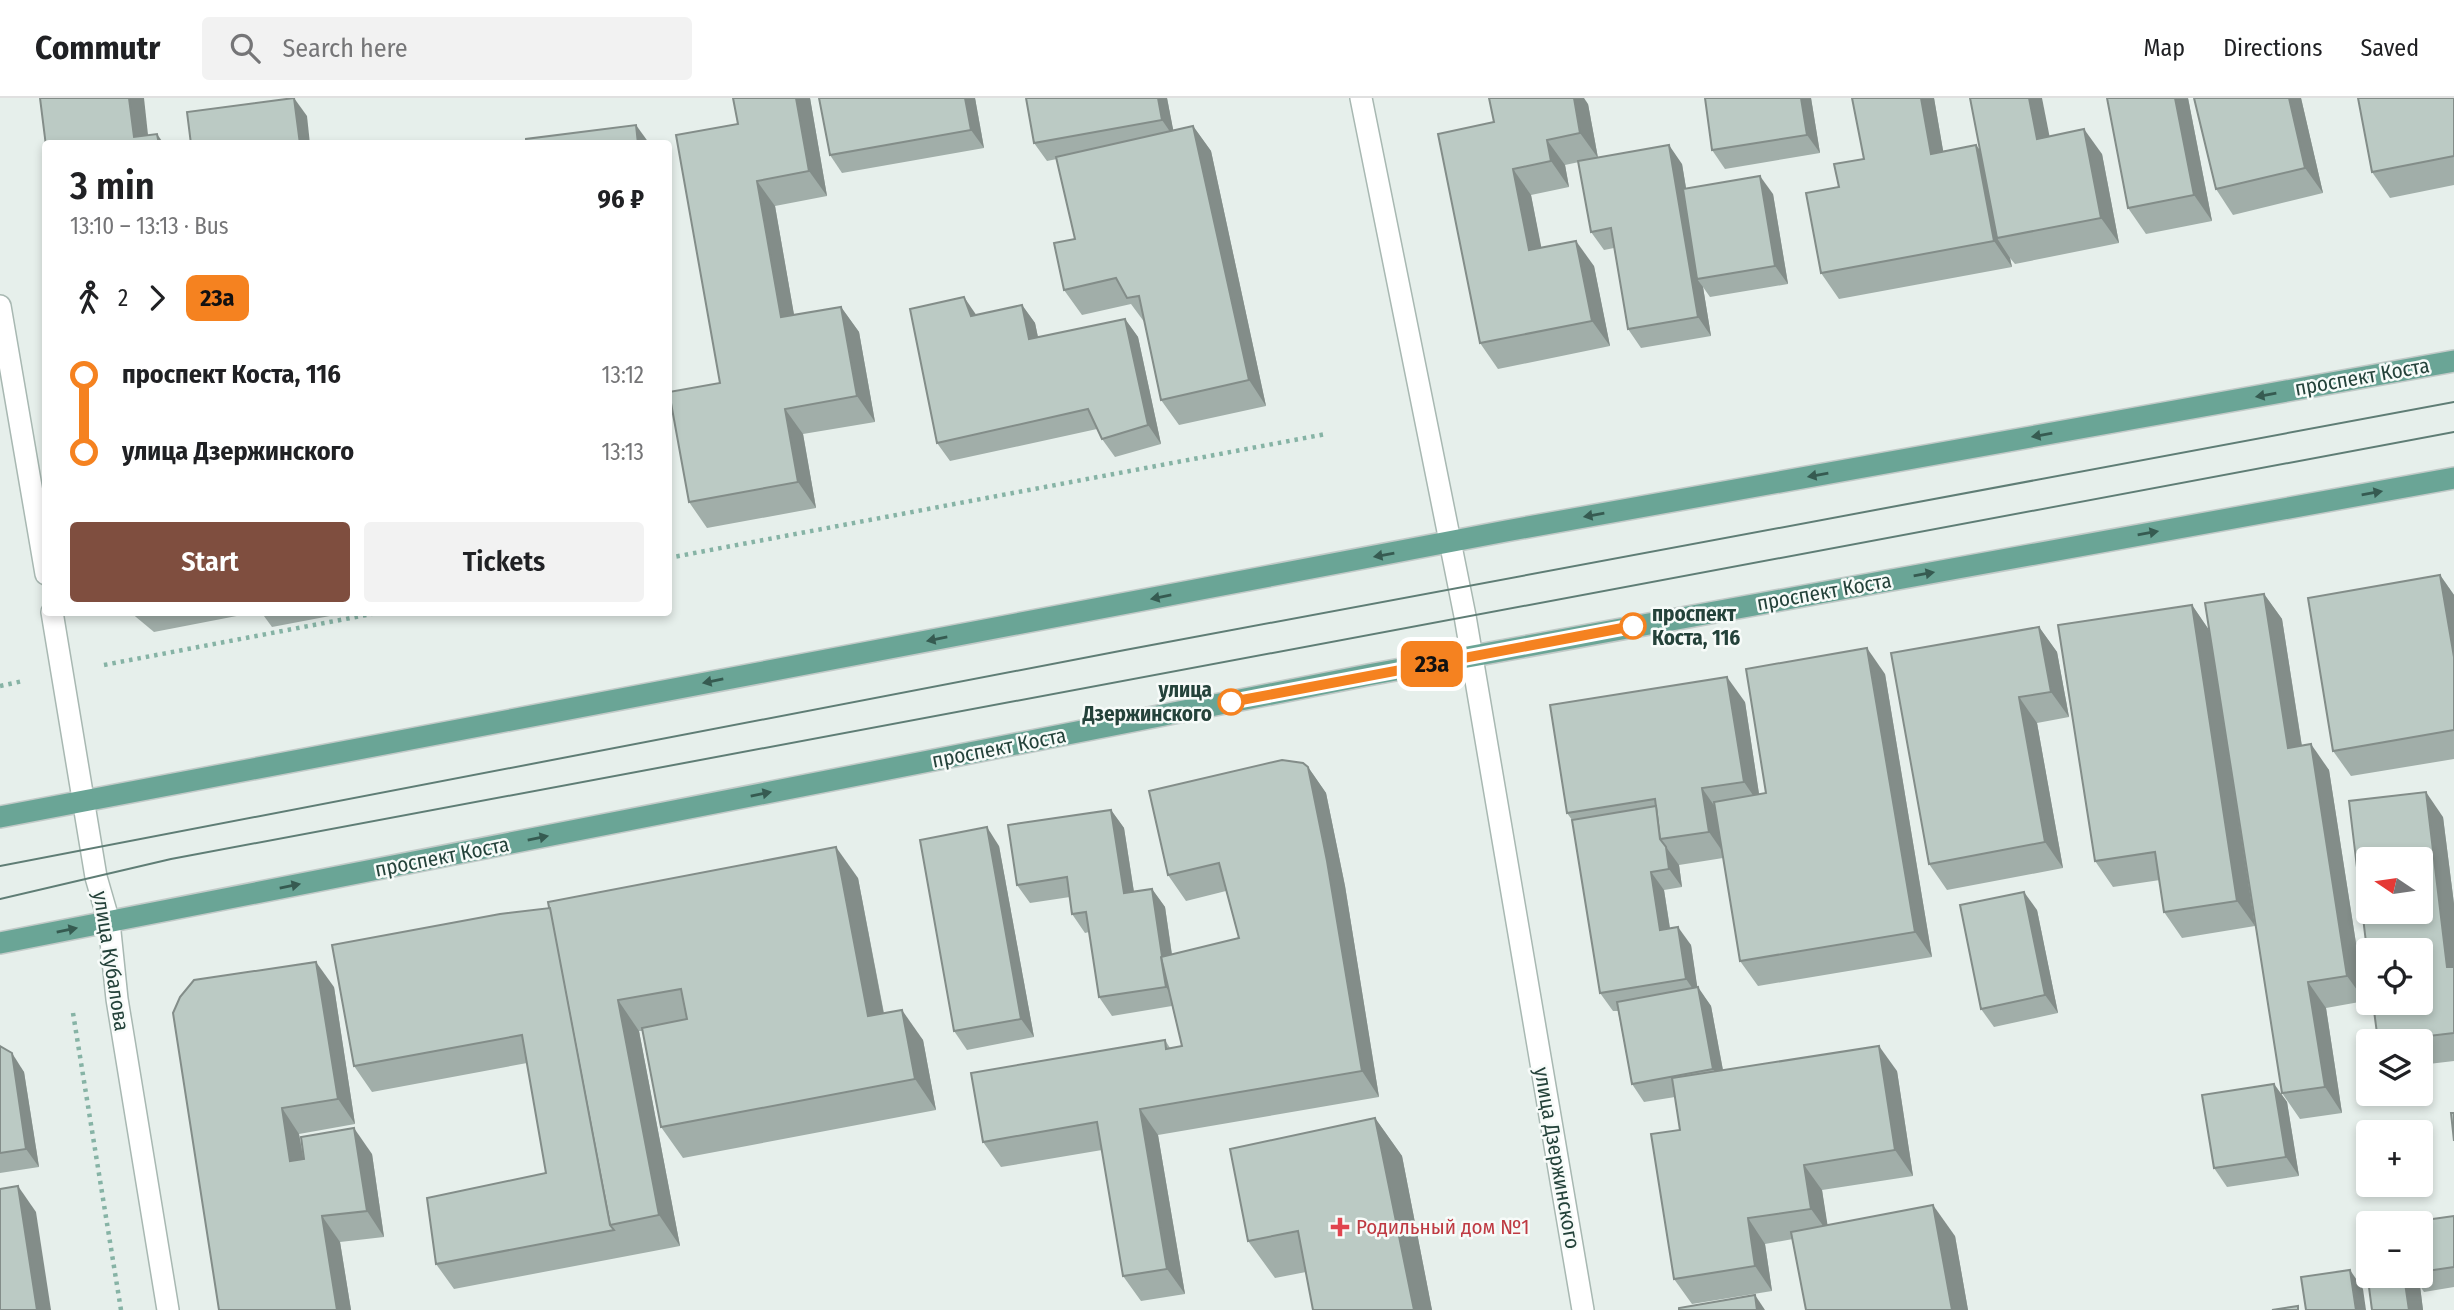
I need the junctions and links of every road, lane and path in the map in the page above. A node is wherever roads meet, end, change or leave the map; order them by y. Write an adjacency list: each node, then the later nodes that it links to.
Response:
1 (1361, 98): 6 (street, улица Дзержинского)
2 (0, 306): 7 (street)
3 (2454, 361): 6 (main road, проспект Коста, one-way to 6)
4 (1326, 434): 8 (path)
5 (2454, 478): 11 (main road, проспект Коста, one-way to 5)
6 (1451, 543): 11 (street, улица Дзержинского); 14 (main road, проспект Коста, one-way to 14)
7 (42, 551)
8 (672, 557)
9 (53, 616): 12 (street, улица Кубалова)
10 (360, 616): 12 (path)
11 (1471, 657): 16 (main road, проспект Коста, one-way to 11); 21 (street, улица Дзержинского)
12 (62, 671): 13 (path); 14 (street, улица Кубалова)
13 (0, 686)
14 (83, 800): 15 (main road, проспект Коста); 16 (street, улица Кубалова)
15 (0, 817)
16 (109, 922): 17 (main road, проспект Коста, one-way to 16); 20 (street, улица Кубалова)
17 (0, 943)
18 (73, 1013): 19 (path)
19 (121, 1310)
20 (168, 1310)
21 (1583, 1310)

